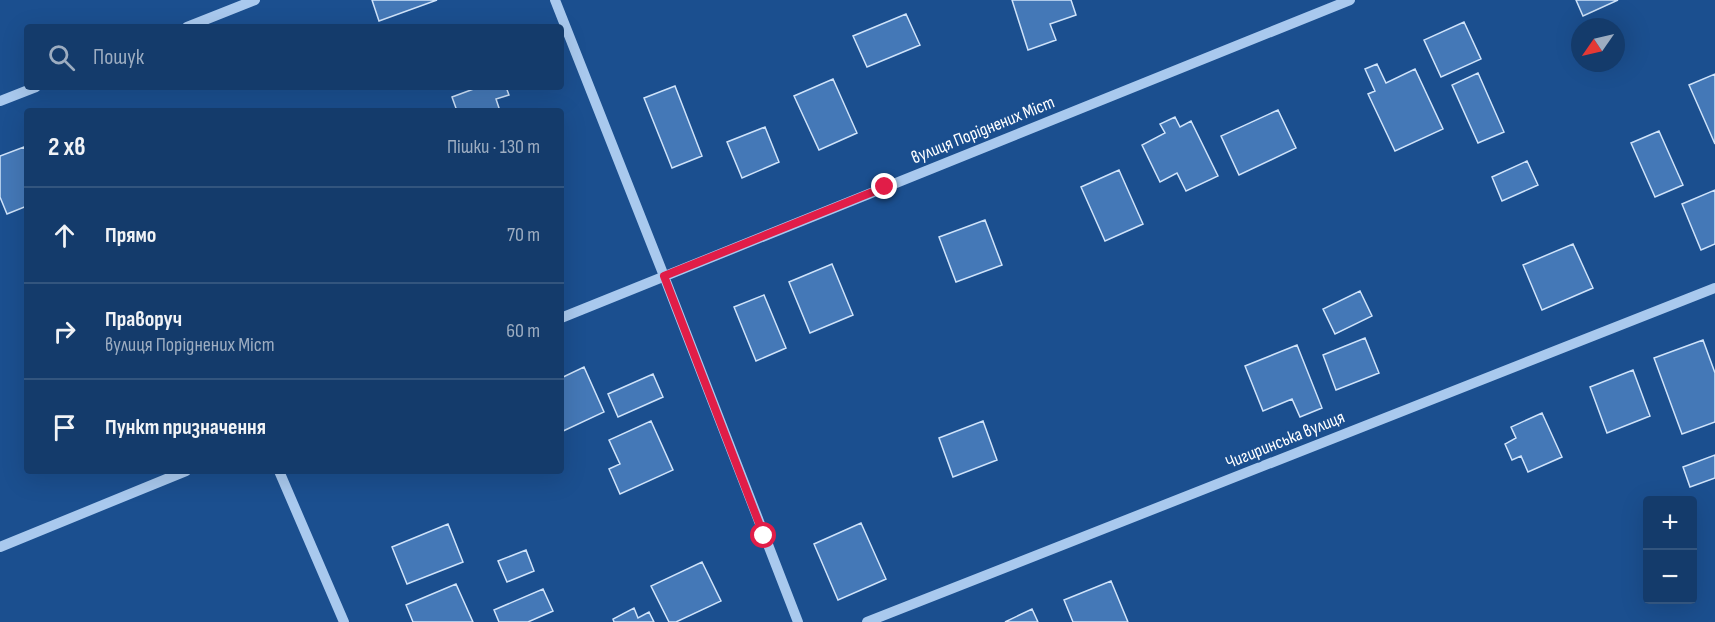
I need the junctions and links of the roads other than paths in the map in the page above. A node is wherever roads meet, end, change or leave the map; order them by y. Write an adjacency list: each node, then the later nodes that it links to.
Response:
1 (255, 0): 4 (street)
2 (555, 0): 7 (street)
3 (1350, 0): 7 (street, вулиця Поріднених Міст)
4 (195, 24)
5 (28, 90): 6 (street)
6 (0, 101)
7 (664, 276): 9 (street, вулиця Поріднених Міст); 14 (street)
8 (1715, 288): 15 (street, Чигиринська вулиця)
9 (564, 317)
10 (179, 474): 12 (street)
11 (280, 474): 13 (street)
12 (0, 547)
13 (344, 622)
14 (798, 622)
15 (867, 622)

